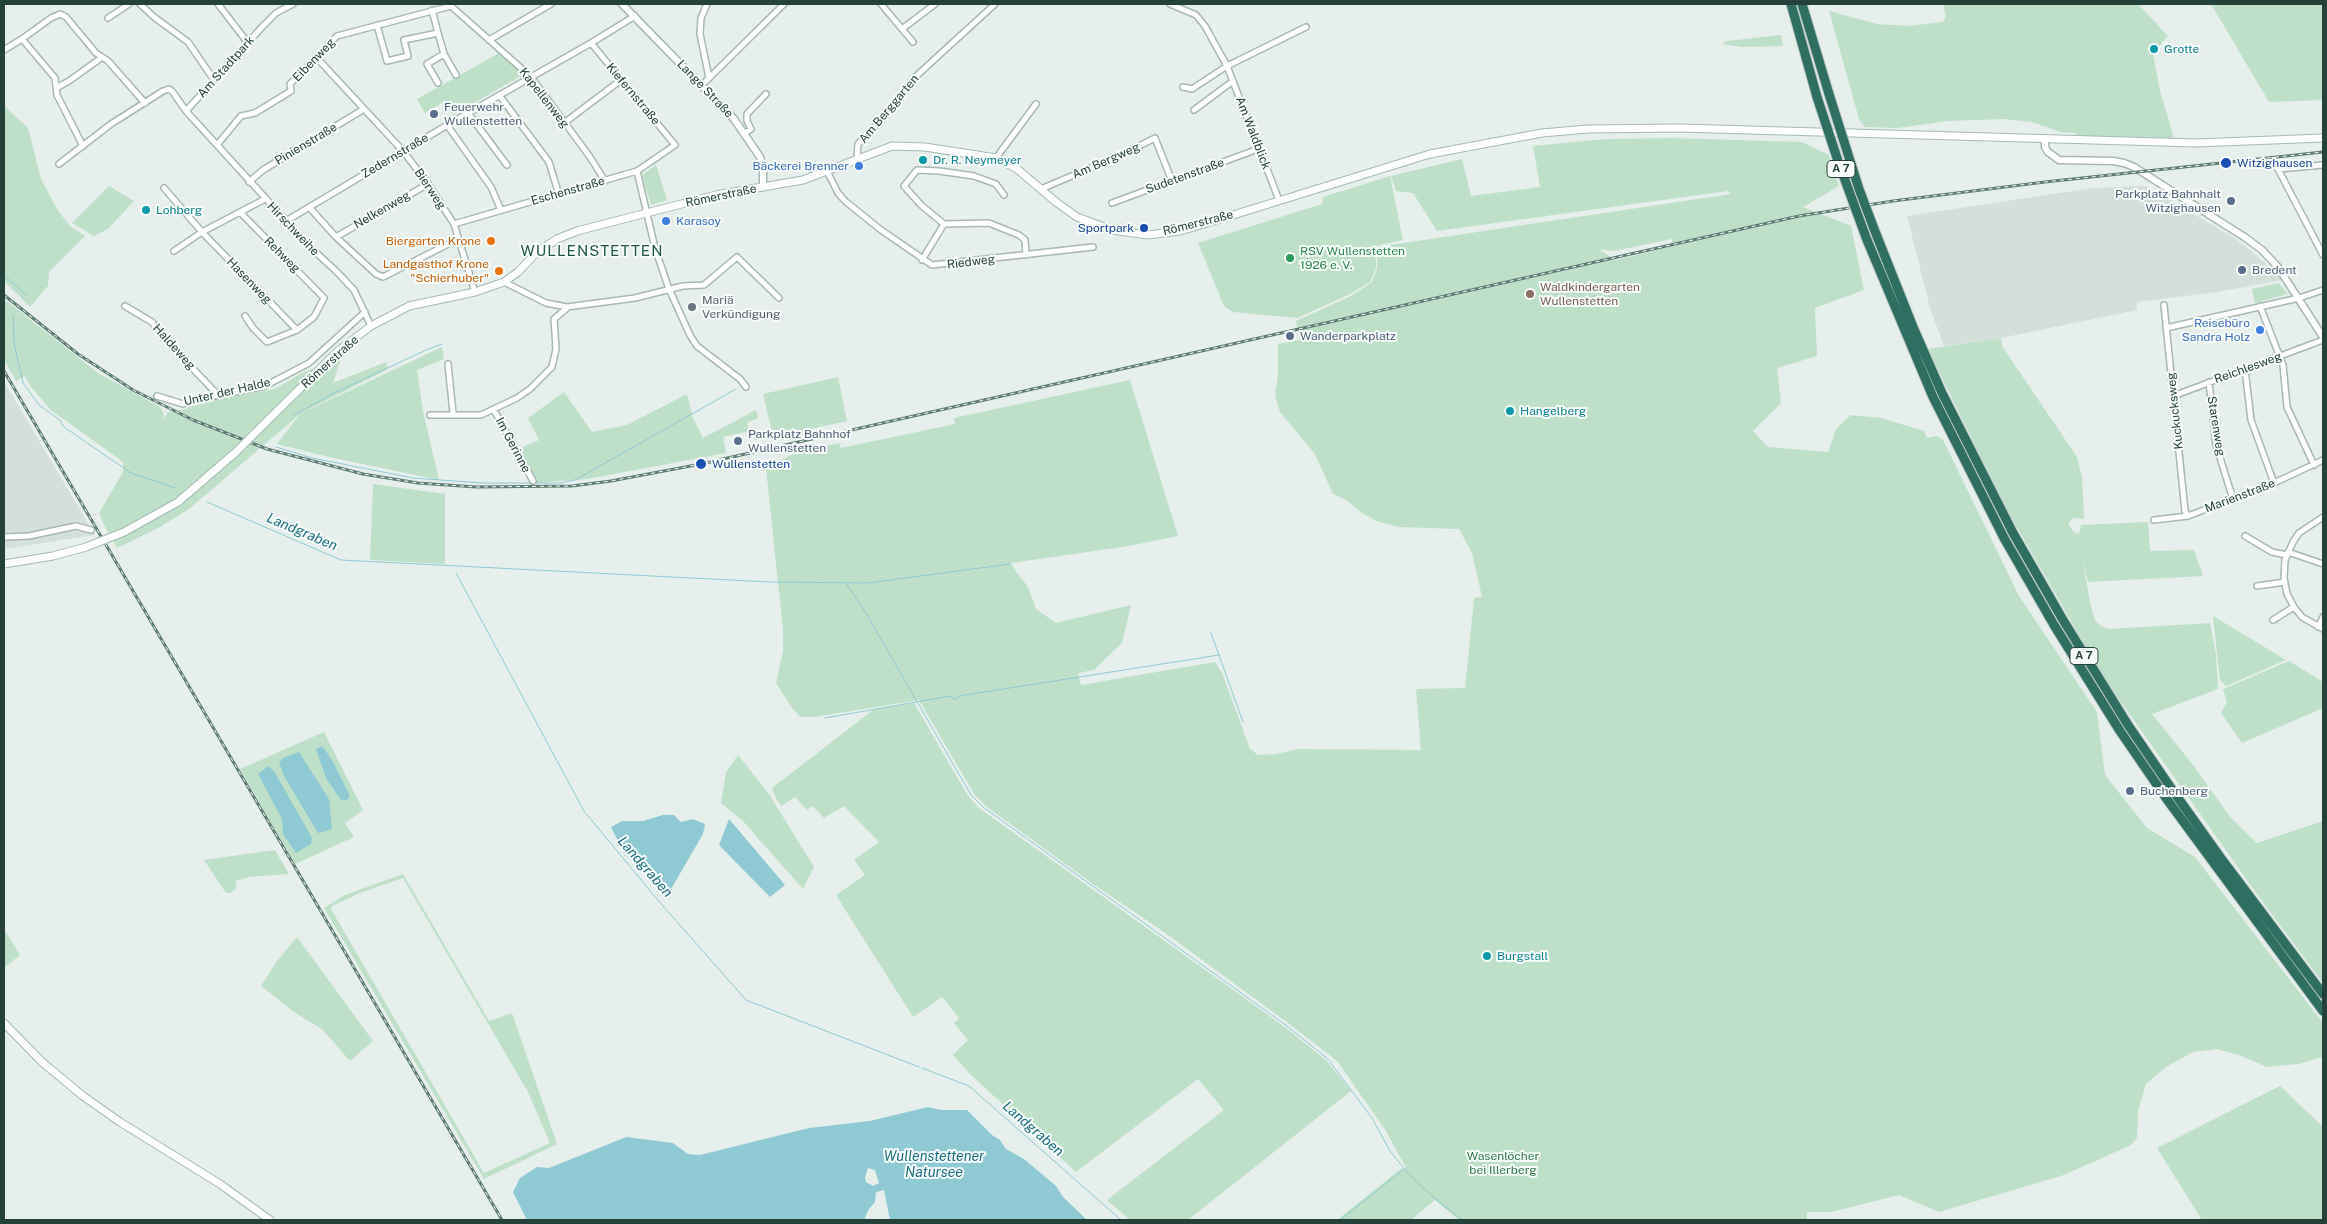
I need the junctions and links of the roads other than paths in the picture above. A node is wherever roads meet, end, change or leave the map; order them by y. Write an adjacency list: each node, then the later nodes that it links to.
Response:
1 (129, 4): 20 (street)
2 (140, 4): 39 (street)
3 (218, 4): 28 (street)
4 (293, 4): 15 (street, Am Stadtpark)
5 (551, 4): 26 (street)
6 (622, 4): 19 (street, Lange Straße)
7 (784, 4): 38 (street)
8 (881, 4): 23 (street)
9 (935, 4): 23 (street)
10 (995, 4): 64 (street, Am Berggarten)
11 (1170, 4): 35 (street, Am Waldblick)
12 (1791, 4): 146 (highway, A 7, bridge)
13 (1802, 4): 30 (highway, A 7)
14 (1806, 4): 30 (highway)
15 (286, 5): 28 (street, Am Stadtpark)
16 (703, 5): 38 (street)
17 (450, 6): 18 (street, Eibenweg); 26 (street, Kapellenweg)
18 (432, 10): 21 (street, Eibenweg); 24 (street)
19 (635, 16): 29 (street, Zedernstraße); 43 (street, Lange Straße)
20 (108, 18)
21 (377, 25): 24 (street); 33 (street, Eibenweg)
22 (1306, 27): 35 (street)
23 (902, 29): 27 (street)
24 (438, 33): 32 (street)
25 (22, 39): 31 (street); 34 (street); 44 (street)
26 (489, 40): 37 (street, Kapellenweg)
27 (913, 42)
28 (248, 43): 39 (street, Am Stadtpark)
29 (592, 43): 37 (street, Zedernstraße); 40 (street, Kiefernstraße)
30 (1814, 48): 145 (highway, A 7, bridge)
31 (4, 50)
32 (444, 54): 36 (street); 42 (street)
33 (316, 57): 50 (street, Bierweg); 59 (street, Eibenweg)
34 (101, 58): 44 (street); 48 (street)
35 (1227, 66): 41 (street, Am Waldblick); 45 (street)
36 (456, 75)
37 (530, 77): 47 (street, Zedernstraße); 54 (street, Kapellenweg)
38 (709, 78): 43 (street)
39 (214, 80): 51 (street, Am Stadtpark)
40 (621, 80): 54 (street); 60 (street, Kiefernstraße)
41 (1233, 81): 52 (street); 62 (street, Am Waldblick)
42 (438, 83)
43 (702, 85): 56 (street, Lange Straße)
44 (58, 87): 61 (street)
45 (1183, 87)
46 (766, 94): 56 (street)
47 (499, 95): 53 (street, Zedernstraße); 78 (street)
48 (145, 103): 51 (street); 61 (street)
49 (1036, 104): 65 (street)
50 (364, 109): 63 (street, Bierweg); 73 (street, Pinienstraße)
51 (186, 110): 59 (street, Hirschweihe)
52 (1194, 110)
53 (468, 112): 55 (street, Zedernstraße); 67 (street)
54 (564, 123): 71 (street, Kapellenweg)
55 (447, 125): 63 (street, Zedernstraße); 84 (street)
56 (745, 134): 75 (street, Lange Straße)
57 (2323, 138): 58 (main road, Römerstraße)
58 (2045, 140): 81 (main road, Römerstraße); 103 (street)
59 (217, 145): 73 (street, Hirschweihe)
60 (675, 145): 69 (street, Eschenstraße)
61 (83, 146): 66 (street)
62 (1258, 149): 72 (street, Sudetenstraße); 81 (street, Am Waldblick)
63 (404, 151): 74 (street, Bierweg); 83 (street, Zedernstraße)
64 (857, 158): 65 (main road, Römerstraße); 70 (main road, Römerstraße)
65 (996, 158): 77 (main road, Römerstraße)
66 (59, 164)
67 (507, 165)
68 (2323, 165): 96 (street)
69 (638, 171): 71 (street, Eschenstraße); 86 (street)
70 (827, 171): 75 (main road, Römerstraße); 97 (street, Riedweg)
71 (605, 181): 78 (street, Eschenstraße)
72 (1172, 181): 77 (street, Am Bergweg); 82 (street, Sudetenstraße)
73 (250, 182): 80 (street, Hirschweihe)
74 (428, 184): 88 (street, Bierweg); 91 (street, Nelkenweg)
75 (763, 187): 86 (main road, Römerstraße)
76 (164, 188): 90 (street, Hasenweg)
77 (1041, 189): 81 (main road, Römerstraße)
78 (559, 194): 84 (street, Eschenstraße)
79 (1004, 195): 89 (street)
80 (265, 199): 85 (street); 87 (street, Hirschweihe)
81 (1279, 200)
82 (1112, 203)
83 (309, 207): 87 (street, Zedernstraße); 91 (street)
84 (501, 210): 88 (street, Eschenstraße)
85 (240, 212): 90 (street); 112 (street, Rehweg)
86 (646, 213): 98 (main road, Römerstraße); 99 (street)
87 (286, 221): 108 (street, Hirschweihe)
88 (454, 224): 92 (street, Bierweg)
89 (944, 224): 95 (street); 97 (street)
90 (202, 232): 94 (street); 112 (street, Hasenweg)
91 (336, 237): 92 (street)
92 (458, 240): 101 (street, Bierweg)
93 (1093, 247): 95 (street, Riedweg)
94 (174, 251)
95 (1026, 255): 97 (street, Riedweg)
96 (2323, 255)
97 (922, 260)
98 (504, 282): 101 (main road, Römerstraße); 107 (street)
99 (669, 289): 102 (street); 107 (street); 118 (street)
100 (2323, 290): 103 (street)
101 (475, 292): 110 (main road, Römerstraße)
102 (779, 298)
103 (2299, 298): 106 (street); 113 (street)
104 (2164, 305): 111 (street, Kuckucksweg)
105 (125, 306): 119 (street, Haldeweg)
106 (2260, 306): 111 (street); 114 (street)
107 (567, 307): 122 (street, Im Gerinne)
108 (365, 312): 110 (street, Hirschweihe); 119 (street, Unter der Halde)
109 (246, 316): 112 (street)
110 (371, 326): 137 (main road, Römerstraße, bridge)
111 (2166, 328): 121 (street, Kuckucksweg)
112 (297, 330)
113 (2323, 338): 114 (street, Reichlesweg)
114 (2280, 356): 116 (street, Reichlesweg); 126 (street)
115 (448, 364): 123 (street)
116 (2245, 369): 117 (street, Reichlesweg); 128 (street)
117 (2209, 382): 121 (street, Reichlesweg); 129 (street, Starenweg)
118 (746, 387)
119 (218, 395): 120 (street, Unter der Halde)
120 (157, 396)
121 (2173, 396): 130 (street, Kuckucksweg)
122 (494, 410): 123 (street, Im Gerinne); 127 (street, Im Gerinne)
123 (453, 413): 124 (street, Im Gerinne)
124 (430, 415)
125 (2323, 460): 126 (street, Marienstraße)
126 (2314, 465): 128 (street, Marienstraße)
127 (532, 481)
128 (2274, 483): 129 (street, Marienstraße)
129 (2233, 499): 130 (street, Marienstraße)
130 (2188, 516): 132 (street, Marienstraße)
131 (2323, 517): 136 (street)
132 (2154, 520)
133 (91, 530): 135 (street)
134 (2245, 536): 136 (street)
135 (4, 537)
136 (2287, 554): 138 (street); 139 (street)
137 (4, 564)
138 (2323, 564)
139 (2285, 582): 140 (street); 141 (street)
140 (2257, 586)
141 (2294, 607): 143 (street); 144 (street)
142 (2323, 617): 144 (street)
143 (2273, 620)
144 (2321, 628)
145 (2323, 994)
146 (2323, 1011)
147 (4, 1023): 148 (main road)
148 (270, 1220)

